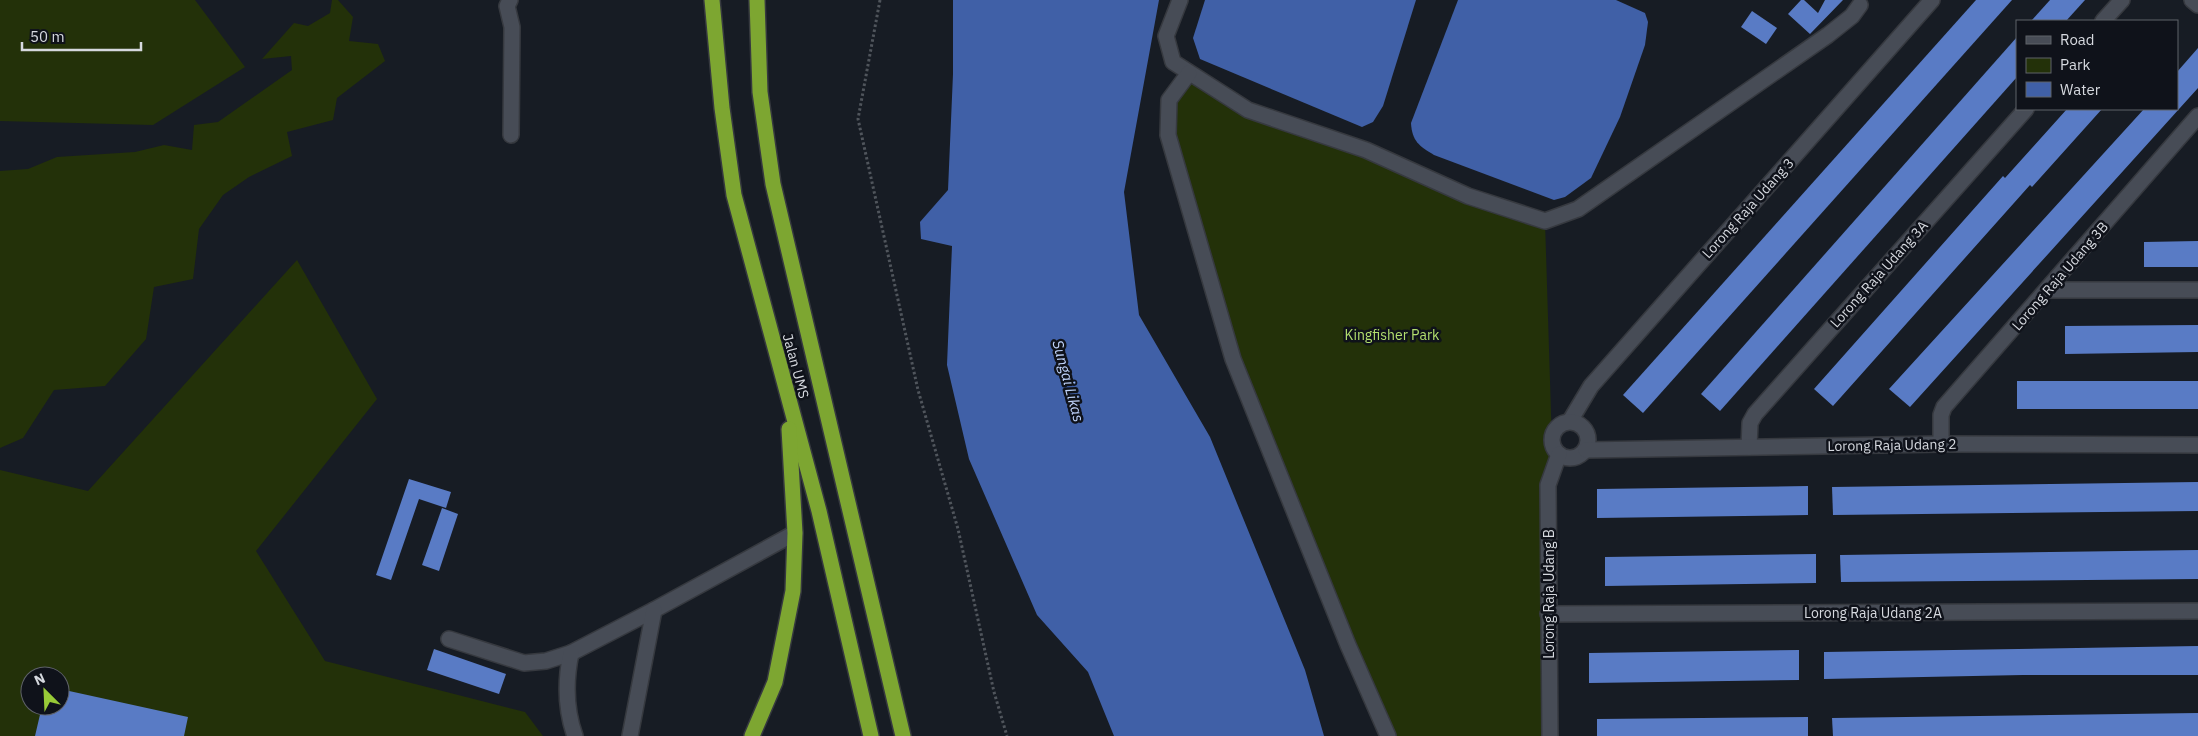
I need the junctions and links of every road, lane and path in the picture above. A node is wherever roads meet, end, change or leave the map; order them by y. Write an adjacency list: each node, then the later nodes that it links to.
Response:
1 (510, 0): 15 (street)
2 (712, 0): 18 (highway, Jalan UMS)
3 (757, 0): 35 (highway, Jalan UMS)
4 (880, 0): 36 (path)
5 (1180, 0): 12 (street)
6 (1932, 0): 19 (street, Lorong Raja Udang 3)
7 (2122, 0): 11 (street)
8 (2192, 0): 10 (street)
9 (1862, 2): 12 (street)
10 (2198, 5)
11 (2104, 20)
12 (1189, 73): 37 (street)
13 (2025, 110): 22 (street, Lorong Raja Udang 3A)
14 (2198, 116): 16 (street, Lorong Raja Udang 3B)
15 (511, 135)
16 (2048, 290): 17 (street); 20 (street, Lorong Raja Udang 3B)
17 (2198, 290)
18 (787, 397): 25 (highway); 34 (highway, Jalan UMS)
19 (1570, 421): 23 (street); 24 (street)
20 (1941, 444): 21 (street, Lorong Raja Udang 2); 22 (street, Lorong Raja Udang 2)
21 (2198, 445)
22 (1749, 448): 23 (street, Lorong Raja Udang 2)
23 (1586, 450): 24 (street)
24 (1559, 454): 28 (street, Lorong Raja Udang B)
25 (795, 533): 26 (street); 33 (highway)
26 (654, 610): 30 (street); 32 (street)
27 (2198, 611): 28 (street, Lorong Raja Udang 2A)
28 (1548, 614): 38 (street, Lorong Raja Udang B)
29 (449, 639): 30 (street)
30 (571, 653): 31 (street)
31 (575, 736)
32 (630, 736)
33 (752, 736)
34 (872, 736)
35 (903, 736)
36 (1007, 736)
37 (1388, 736)
38 (1550, 736)

